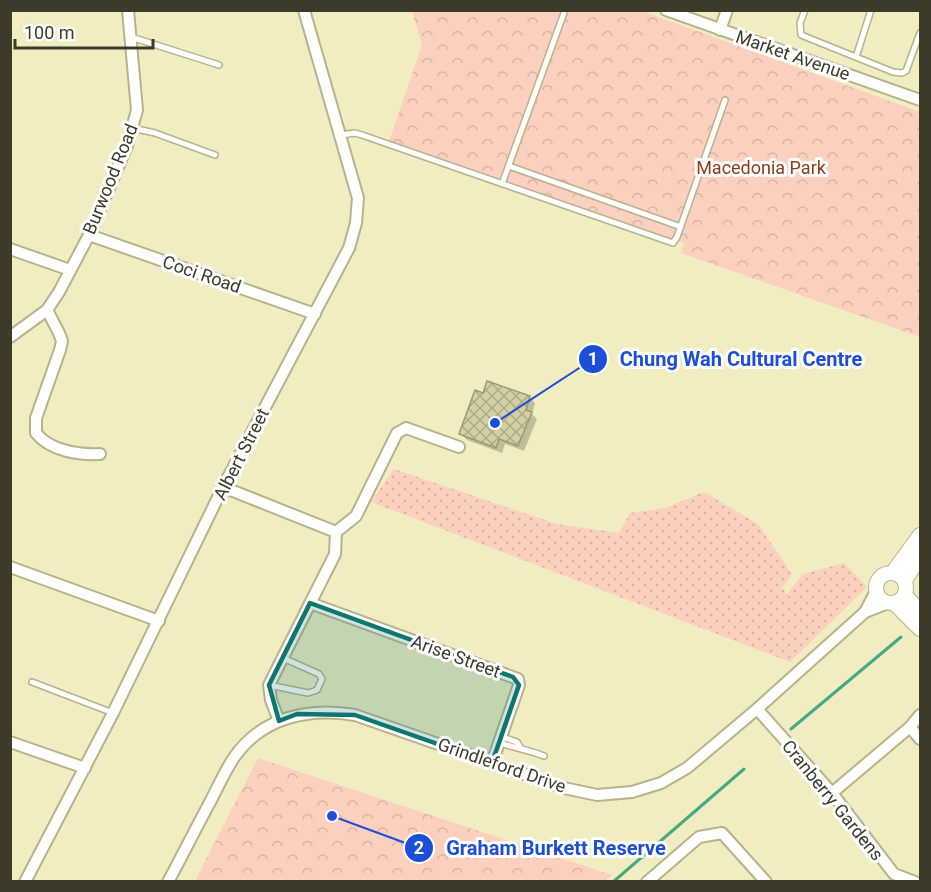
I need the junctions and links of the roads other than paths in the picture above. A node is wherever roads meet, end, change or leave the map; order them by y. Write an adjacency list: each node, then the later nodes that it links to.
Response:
1 (128, 10): 10 (street, Burwood Road)
2 (304, 10): 16 (street, Albert Street)
3 (666, 10): 8 (street, Market Avenue)
4 (728, 10): 8 (street)
5 (805, 10): 11 (lane)
6 (871, 10): 11 (lane)
7 (564, 13): 18 (lane)
8 (720, 30): 14 (street, Market Avenue)
9 (921, 33): 11 (lane)
10 (131, 36): 12 (lane); 15 (street, Burwood Road)
11 (856, 57)
12 (219, 65)
13 (725, 100): 20 (lane)
14 (921, 100)
15 (132, 128): 17 (lane); 21 (street, Burwood Road)
16 (340, 135): 19 (lane); 25 (street, Albert Street)
17 (215, 155)
18 (509, 166): 19 (lane); 20 (lane)
19 (502, 184): 20 (lane)
20 (681, 227)
21 (89, 235): 23 (street, Burwood Road); 25 (street, Coci Road)
22 (10, 249): 23 (street)
23 (70, 270): 24 (street, Burwood Road)
24 (46, 310): 26 (street, Burwood Road); 30 (street)
25 (315, 314): 31 (street, Albert Street)
26 (23, 327): 27 (street); 28 (street, Burwood Road)
27 (10, 328)
28 (10, 337)
29 (459, 447): 32 (street)
30 (100, 454)
31 (223, 487): 32 (street); 42 (street, Albert Street)
32 (336, 532): 39 (street)
33 (921, 535): 36 (street, Grindleford Drive)
34 (921, 556): 38 (street)
35 (10, 567): 42 (street)
36 (893, 572): 37 (street, Grindleford Drive); 38 (street)
37 (876, 591): 38 (street); 41 (street, Grindleford Drive)
38 (898, 595): 40 (street); 41 (street, Grindleford Drive); 43 (street)
39 (310, 603): 44 (street); 53 (street, Arise Street)
40 (921, 611)
41 (866, 612): 47 (street, Grindleford Drive)
42 (159, 621): 48 (street, Albert Street)
43 (921, 629)
44 (282, 658): 46 (street); 46 (lane)
45 (32, 682): 48 (lane)
46 (269, 685): 50 (street)
47 (757, 709): 56 (street, Grindleford Drive); 58 (street, Cranberry Gardens)
48 (113, 713): 57 (street, Albert Street)
49 (921, 715): 51 (street)
50 (279, 721): 56 (street, Grindleford Drive); 61 (street, Grindleford Drive)
51 (910, 727): 52 (street); 58 (street)
52 (921, 739)
53 (500, 740): 55 (lane); 56 (street, Arise Street)
54 (10, 742): 57 (street)
55 (544, 756)
56 (492, 763)
57 (85, 768): 60 (street, Albert Street)
58 (832, 793): 59 (street, Cranberry Gardens)
59 (891, 878): 64 (street, Cranberry Gardens)
60 (25, 882)
61 (168, 882)
62 (647, 882): 63 (street)
63 (766, 882)
64 (915, 882)

